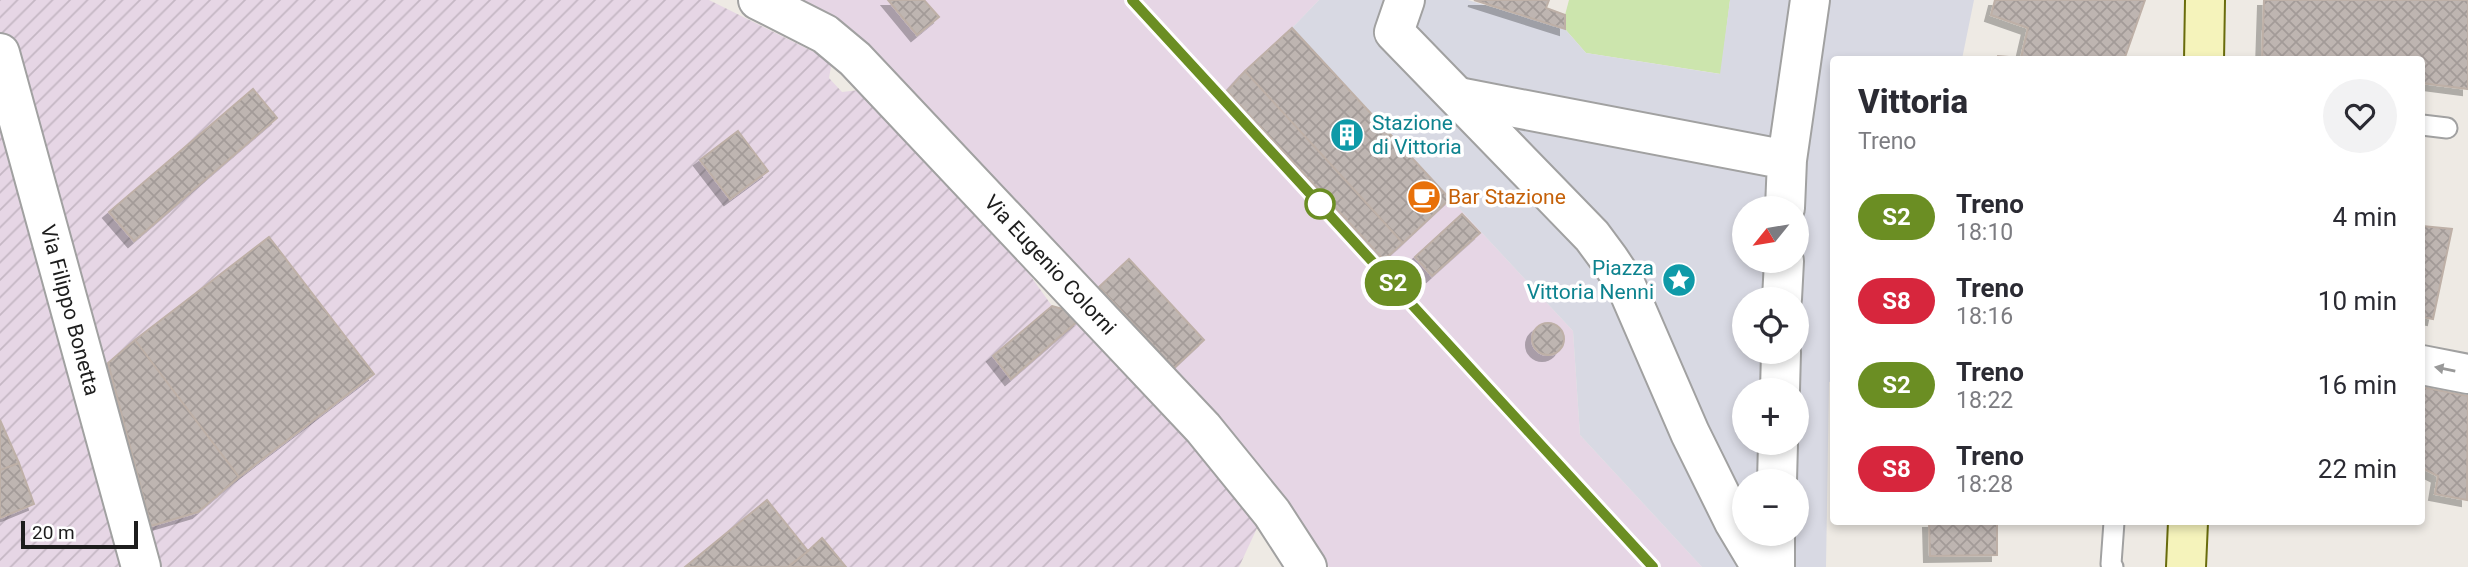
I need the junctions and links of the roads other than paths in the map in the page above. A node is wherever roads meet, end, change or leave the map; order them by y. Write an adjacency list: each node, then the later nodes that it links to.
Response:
1 (758, 0): 18 (street, Via Eugenio Colorni)
2 (1810, 0): 10 (street)
3 (2205, 0): 6 (main road)
4 (1400, 16): 7 (street)
5 (0, 53): 17 (street, Via Filippo Bonetta)
6 (2204, 56)
7 (1458, 97): 10 (street); 19 (street)
8 (2425, 125): 9 (lane)
9 (2447, 128)
10 (1787, 160): 11 (street)
11 (1786, 196)
12 (2425, 366): 13 (street, one-way to 12)
13 (2468, 374)
14 (2115, 525): 21 (lane)
15 (2188, 525): 22 (main road)
16 (1775, 546): 20 (street)
17 (141, 567)
18 (1307, 567)
19 (1761, 567)
20 (1774, 567)
21 (2113, 567)
22 (2186, 567)

